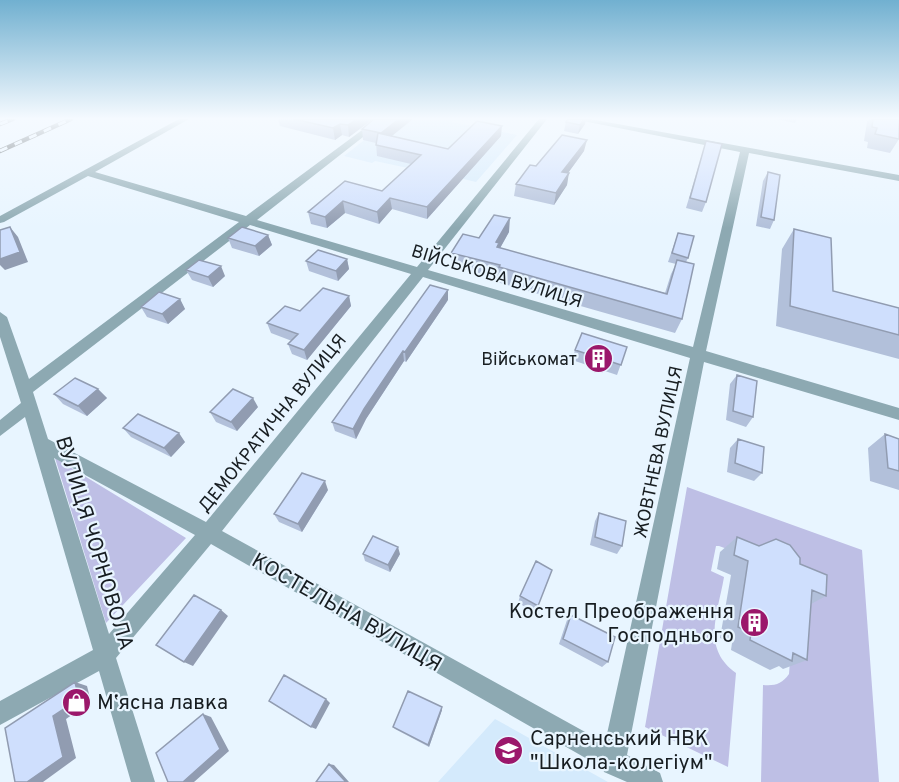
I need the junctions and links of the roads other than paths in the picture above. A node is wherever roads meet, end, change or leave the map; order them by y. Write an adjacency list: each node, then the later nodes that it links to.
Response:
1 (115, 155): 6 (street)
2 (333, 155): 9 (street)
3 (513, 155): 10 (street, ДЕМОКРАТИЧНА ВУЛИЦЯ)
4 (744, 155): 12 (street, ЖОВТНЕВА ВУЛИЦЯ)
5 (775, 155): 7 (street)
6 (84, 172): 8 (street); 9 (street, ВІЙСЬКОВА ВУЛИЦЯ)
7 (899, 178)
8 (0, 220)
9 (246, 220): 10 (street, ВІЙСЬКОВА ВУЛИЦЯ); 13 (street)
10 (419, 271): 12 (street, ВІЙСЬКОВА ВУЛИЦЯ); 17 (street, ДЕМОКРАТИЧНА ВУЛИЦЯ)
11 (0, 317): 13 (street, ВУЛИЦЯ ЧОРНОВОЛА)
12 (698, 355): 14 (street, ВІЙСЬКОВА ВУЛИЦЯ); 20 (street, ЖОВТНЕВА ВУЛИЦЯ)
13 (28, 397): 15 (street); 16 (street, ВУЛИЦЯ ЧОРНОВОЛА)
14 (899, 414)
15 (0, 429)
16 (41, 443): 17 (street, КОСТЕЛЬНА ВУЛИЦЯ); 18 (street, ВУЛИЦЯ ЧОРНОВОЛА)
17 (208, 533): 18 (street, ДЕМОКРАТИЧНА ВУЛИЦЯ); 20 (street, КОСТЕЛЬНА ВУЛИЦЯ)
18 (105, 655): 19 (street, ДЕМОКРАТИЧНА ВУЛИЦЯ); 21 (street, ВУЛИЦЯ ЧОРНОВОЛА)
19 (0, 714)
20 (613, 763): 22 (street, КОСТЕЛЬНА ВУЛИЦЯ)
21 (143, 782)
22 (651, 782)

